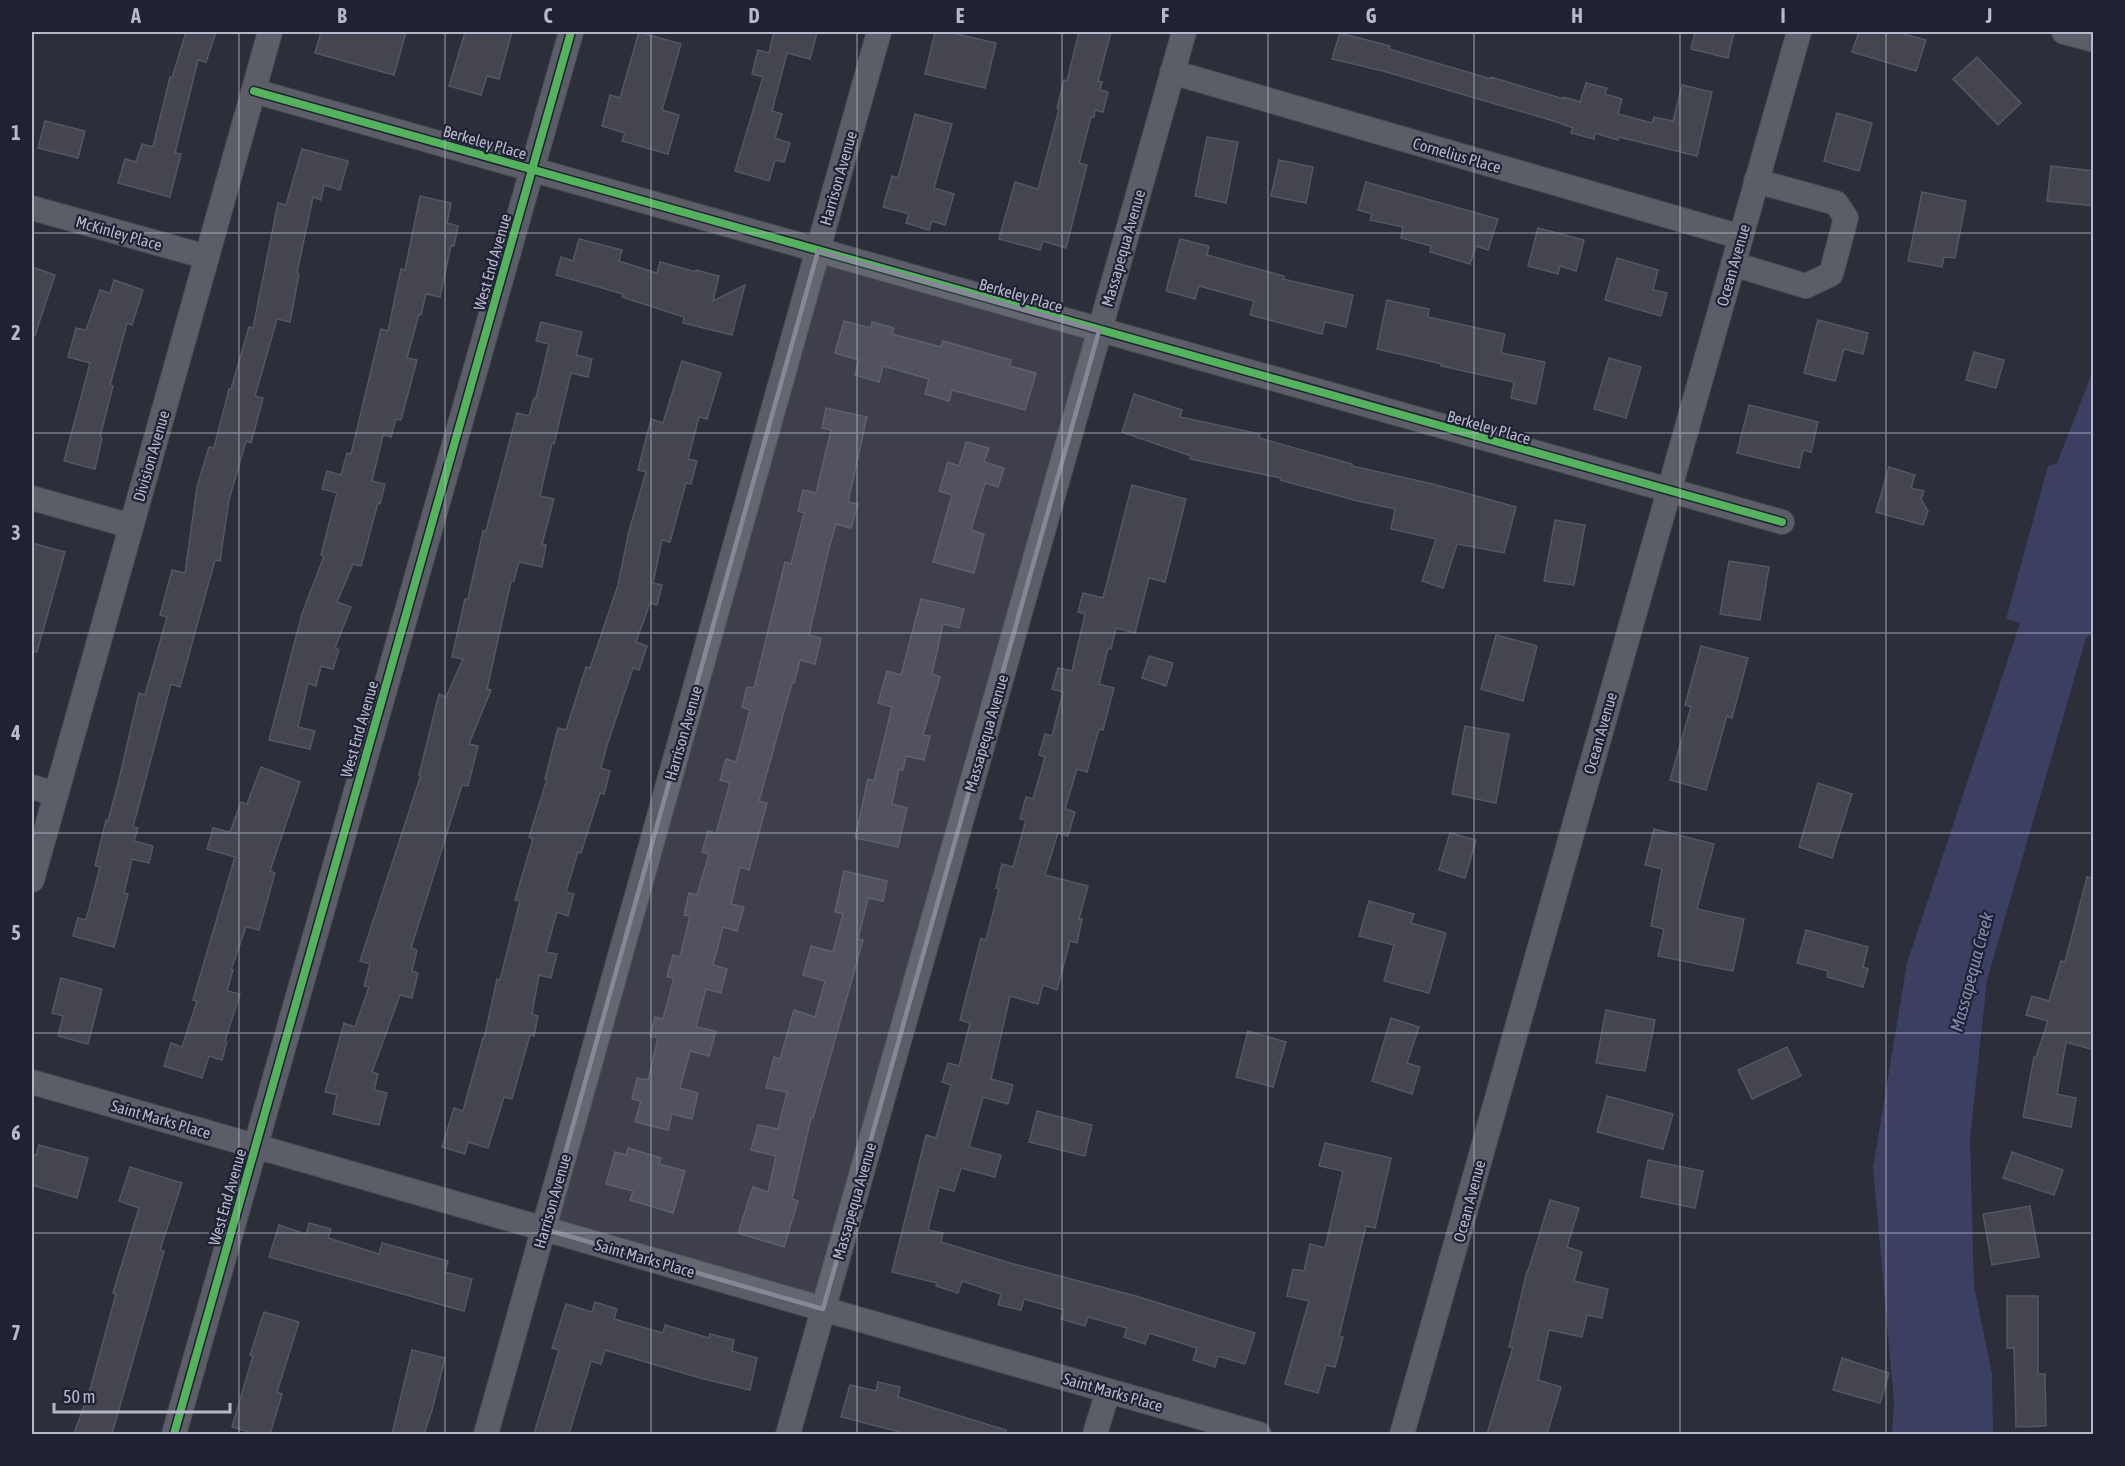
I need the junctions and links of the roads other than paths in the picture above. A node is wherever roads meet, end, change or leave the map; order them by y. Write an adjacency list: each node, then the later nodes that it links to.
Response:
1 (270, 32): 7 (street, Division Avenue)
2 (571, 32): 8 (street, West End Avenue)
3 (879, 32): 12 (street, Harrison Avenue)
4 (1184, 32): 6 (street, Massapequa Avenue)
5 (1799, 32): 9 (street, Ocean Avenue)
6 (1173, 72): 11 (street, Cornelius Place); 15 (street, Massapequa Avenue)
7 (254, 91): 8 (street, Berkeley Place); 13 (street, Division Avenue)
8 (532, 170): 12 (street, Berkeley Place); 24 (street, West End Avenue)
9 (1756, 181): 11 (street, Ocean Avenue); 14 (street)
10 (32, 208): 13 (street, McKinley Place)
11 (1741, 237): 14 (street, Ocean Avenue)
12 (818, 251): 15 (street, Berkeley Place); 25 (street, Harrison Avenue)
13 (207, 257): 19 (street, Division Avenue)
14 (1733, 264): 16 (street, Ocean Avenue)
15 (1100, 331): 16 (street, Berkeley Place); 26 (street, Massapequa Avenue)
16 (1669, 491): 18 (street, Berkeley Place); 33 (street, Ocean Avenue)
17 (32, 498): 19 (street)
18 (1782, 522)
19 (131, 526): 21 (street, Division Avenue)
20 (32, 788): 21 (street)
21 (56, 794): 22 (street, Division Avenue)
22 (32, 880)
23 (32, 1082): 24 (street, Saint Marks Place)
24 (256, 1146): 25 (street, Saint Marks Place); 28 (street, West End Avenue)
25 (544, 1229): 26 (street, Saint Marks Place); 29 (street, Harrison Avenue)
26 (823, 1309): 27 (street, Saint Marks Place); 30 (street, Massapequa Avenue)
27 (1107, 1391): 31 (street); 32 (street, Saint Marks Place)
28 (174, 1434)
29 (486, 1434)
30 (788, 1434)
31 (1095, 1434)
32 (1259, 1434)
33 (1402, 1434)

